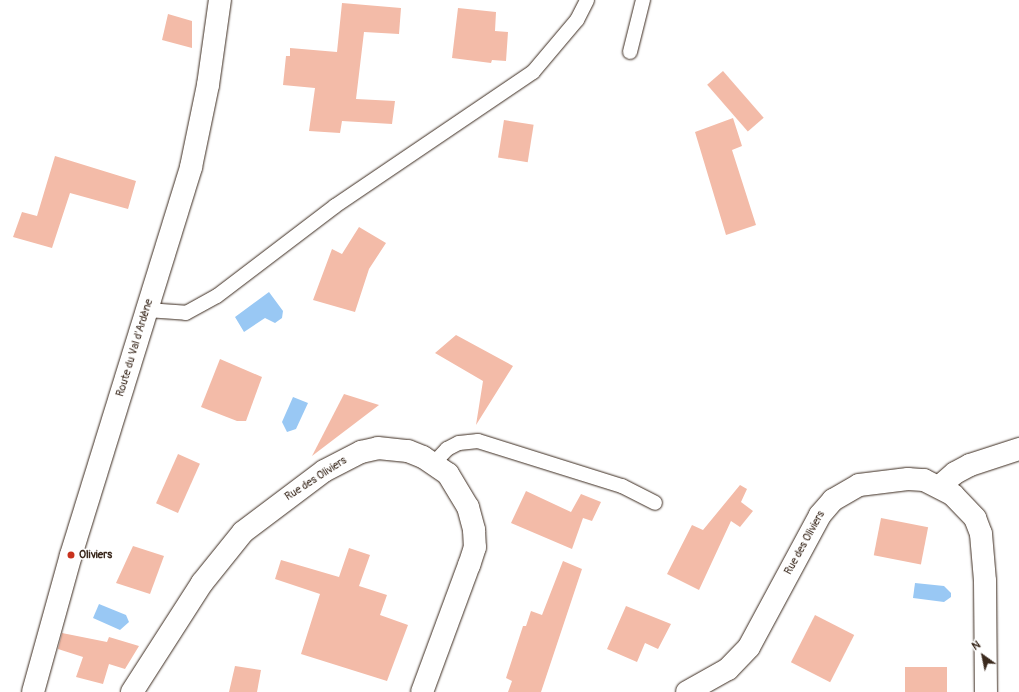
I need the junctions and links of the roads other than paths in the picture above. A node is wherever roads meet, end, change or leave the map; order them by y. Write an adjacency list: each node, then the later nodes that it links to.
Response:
1 (220, 0): 5 (street, Route du Val d'Ardène)
2 (588, 0): 5 (lane)
3 (643, 0): 4 (lane)
4 (630, 52)
5 (147, 310): 10 (street, Route du Val d'Ardène)
6 (1019, 449): 8 (street)
7 (434, 464): 9 (lane); 11 (street, Rue des Oliviers); 12 (street, Rue des Oliviers)
8 (940, 486): 13 (street, Rue des Oliviers); 14 (street, Rue des Oliviers)
9 (656, 503)
10 (33, 692)
11 (132, 692)
12 (422, 692)
13 (688, 692)
14 (986, 692)

